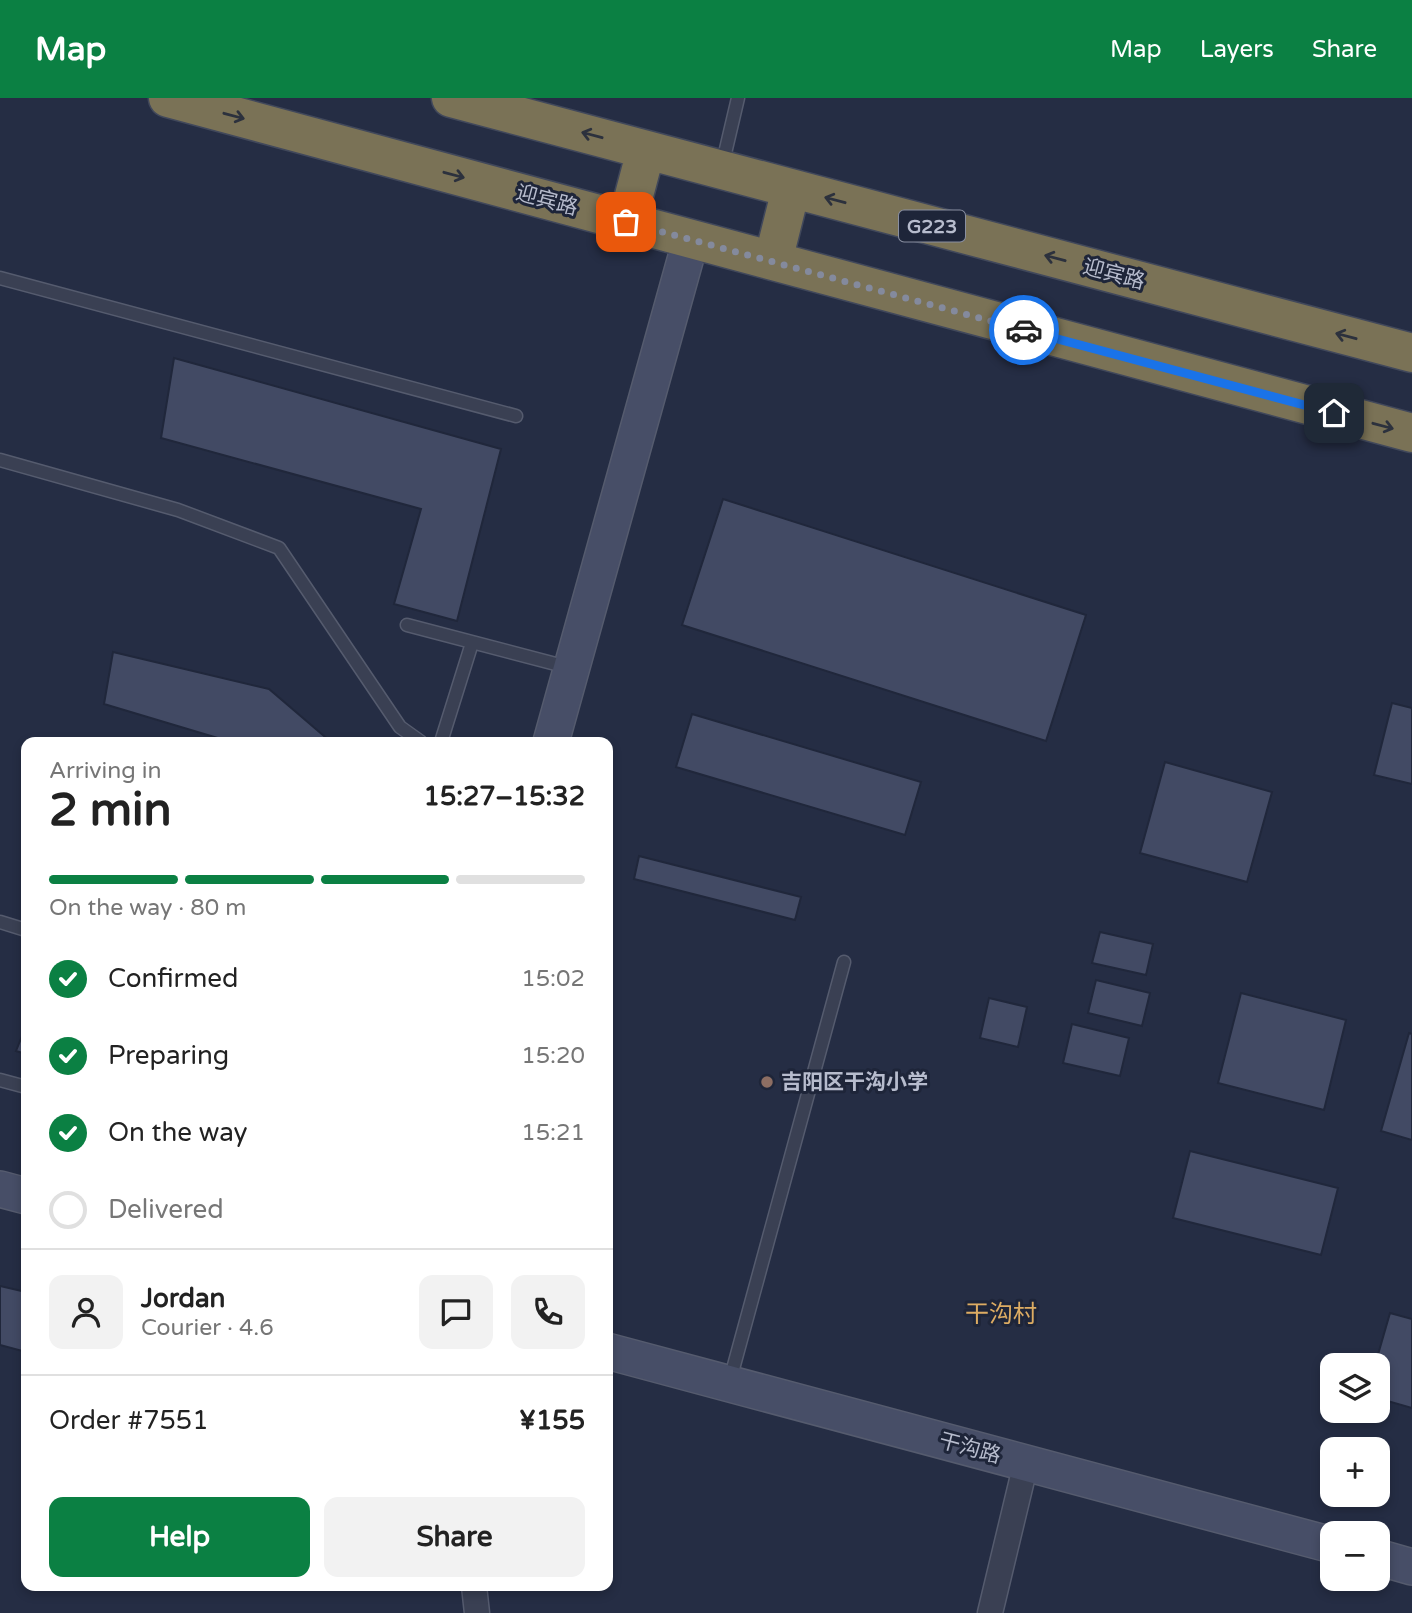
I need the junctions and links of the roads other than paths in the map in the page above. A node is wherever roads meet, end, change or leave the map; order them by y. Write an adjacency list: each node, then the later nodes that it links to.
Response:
1 (168, 98): 7 (highway, 迎宾路, one-way to 7)
2 (738, 98): 5 (lane)
3 (476, 101): 4 (highway, 迎宾路 / G223, one-way to 3)
4 (646, 150): 5 (highway, 迎宾路 / G223); 7 (highway)
5 (721, 170): 6 (highway, 迎宾路 / G223)
6 (791, 188): 9 (highway); 11 (highway, 迎宾路 / G223, one-way to 6)
7 (626, 222): 8 (highway, 迎宾路)
8 (691, 240): 9 (highway, 迎宾路); 17 (street)
9 (773, 261): 13 (highway, 迎宾路, one-way to 13)
10 (0, 278): 12 (lane)
11 (1412, 353)
12 (516, 416)
13 (1412, 433)
14 (0, 460): 18 (lane)
15 (407, 625): 16 (lane)
16 (472, 643): 17 (lane); 19 (lane)
17 (572, 668): 20 (street)
18 (414, 737)
19 (443, 737)
20 (552, 737)
21 (0, 922): 22 (lane)
22 (21, 928)
23 (844, 962): 29 (lane)
24 (0, 1080): 25 (lane)
25 (21, 1086)
26 (0, 1189): 27 (street)
27 (21, 1195)
28 (613, 1353): 29 (street, 干沟路)
29 (729, 1384): 30 (street, 干沟路)
30 (1026, 1463): 31 (street, 干沟路); 36 (street)
31 (1320, 1542)
32 (1390, 1561): 33 (street)
33 (1412, 1567)
34 (475, 1591): 35 (street)
35 (477, 1613)
36 (990, 1613)

